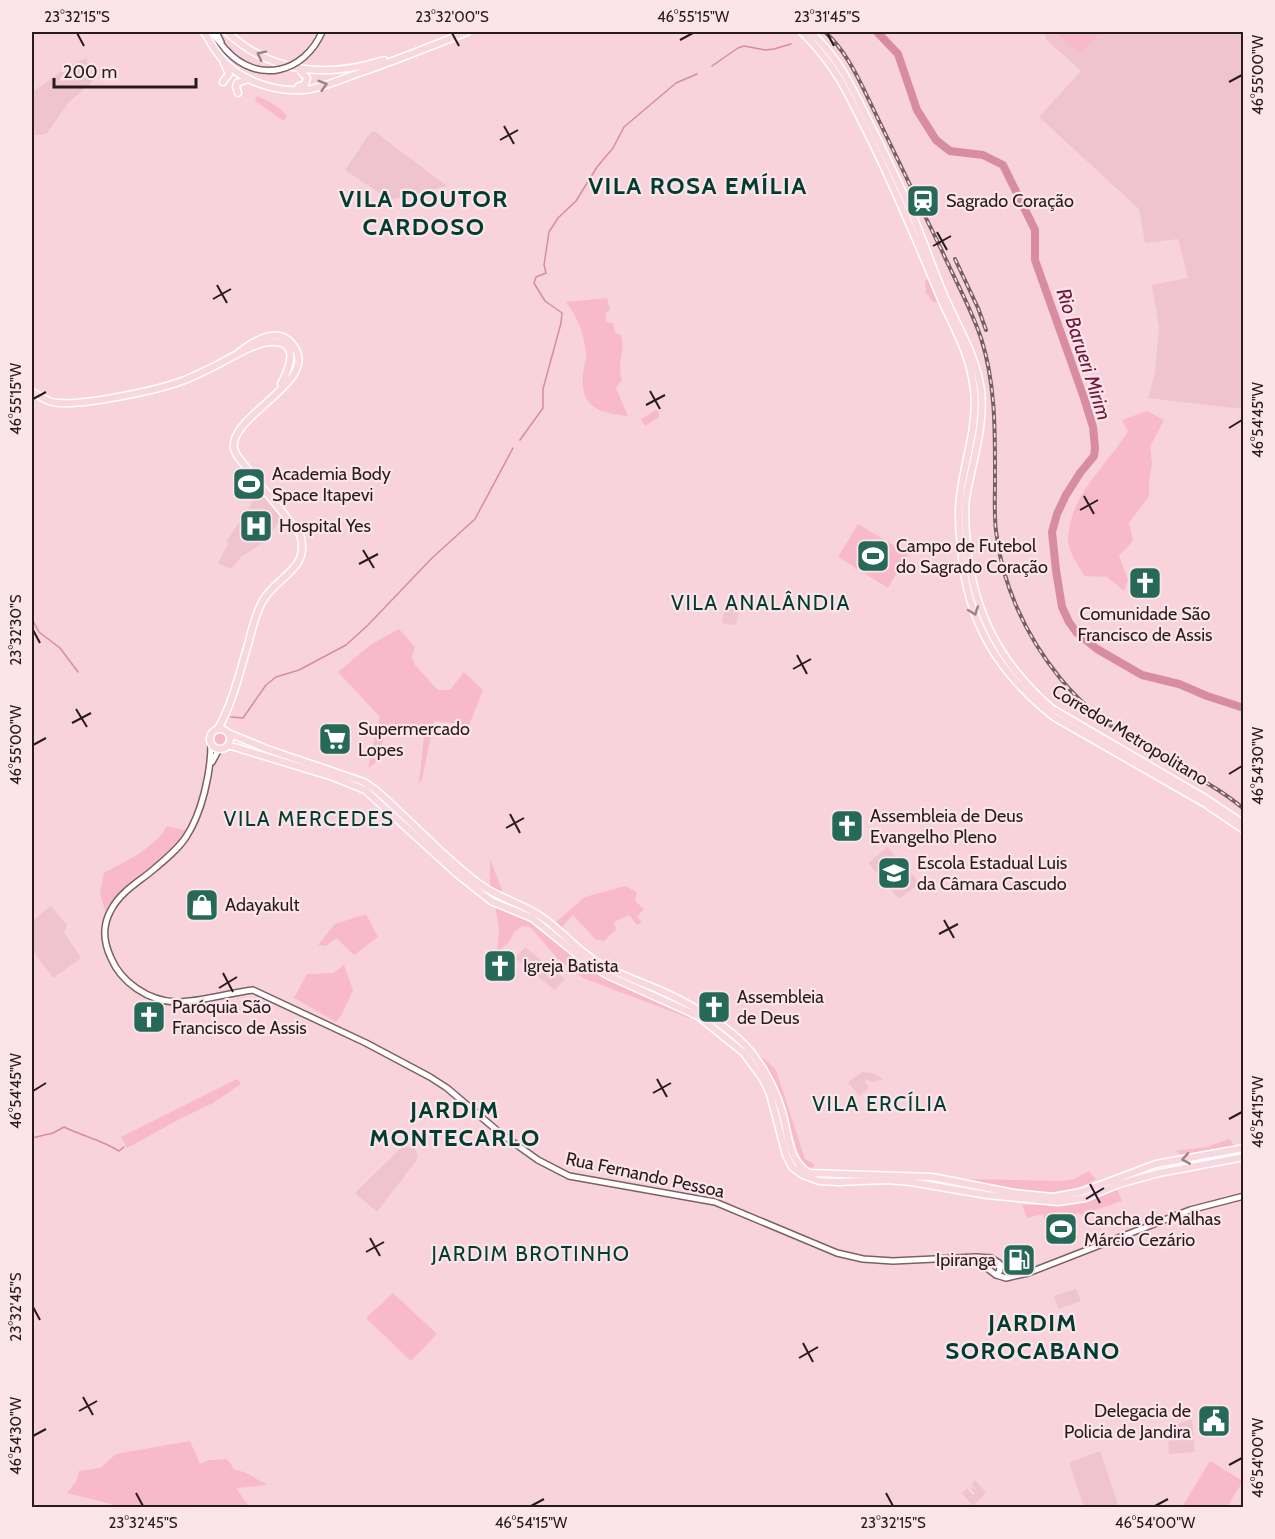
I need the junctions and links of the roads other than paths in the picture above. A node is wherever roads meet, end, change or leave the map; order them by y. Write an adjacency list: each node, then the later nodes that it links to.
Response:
1 (204, 32): 12 (main road)
2 (211, 32): 11 (main road)
3 (216, 32): 11 (main road)
4 (227, 32): 13 (main road, one-way to 4)
5 (322, 32): 11 (main road, bridge)
6 (458, 32): 13 (main road)
7 (467, 32): 17 (main road, one-way to 7)
8 (802, 32): 10 (main road)
9 (810, 32): 14 (main road, Corredor Metropolitano)
10 (817, 47): 14 (main road); 19 (main road)
11 (224, 48)
12 (220, 57): 15 (main road); 16 (main road)
13 (298, 68): 17 (main road)
14 (844, 72): 20 (main road, Corredor Metropolitano)
15 (249, 79): 17 (main road); 18 (main road)
16 (223, 82)
17 (279, 88)
18 (238, 93)
19 (928, 268): 20 (main road); 22 (main road)
20 (937, 276): 22 (main road, Corredor Metropolitano)
21 (32, 392): 23 (main road)
22 (968, 578): 30 (main road, Corredor Metropolitano); 30 (main road, one-way to 30)
23 (225, 716): 24 (main road); 25 (main road)
24 (218, 729): 25 (main road); 26 (main road)
25 (227, 732): 27 (main road); 31 (main road, one-way to 25)
26 (211, 744): 28 (main road); 29 (main road, Rua Fernando Pessoa)
27 (228, 745): 28 (main road); 32 (main road)
28 (219, 749): 29 (main road, Rua Fernando Pessoa)
29 (211, 764): 34 (main road, Rua Fernando Pessoa)
30 (1244, 826)
31 (1244, 1148)
32 (1244, 1157)
33 (1244, 1196): 37 (main road)
34 (964, 1258): 35 (main road, Rua Fernando Pessoa); 38 (main road, Rua Fernando Pessoa)
35 (991, 1258): 36 (main road); 38 (main road)
36 (999, 1263): 37 (main road); 39 (main road)
37 (1039, 1267): 39 (main road)
38 (987, 1268): 39 (main road, Rua Fernando Pessoa)
39 (996, 1275)

